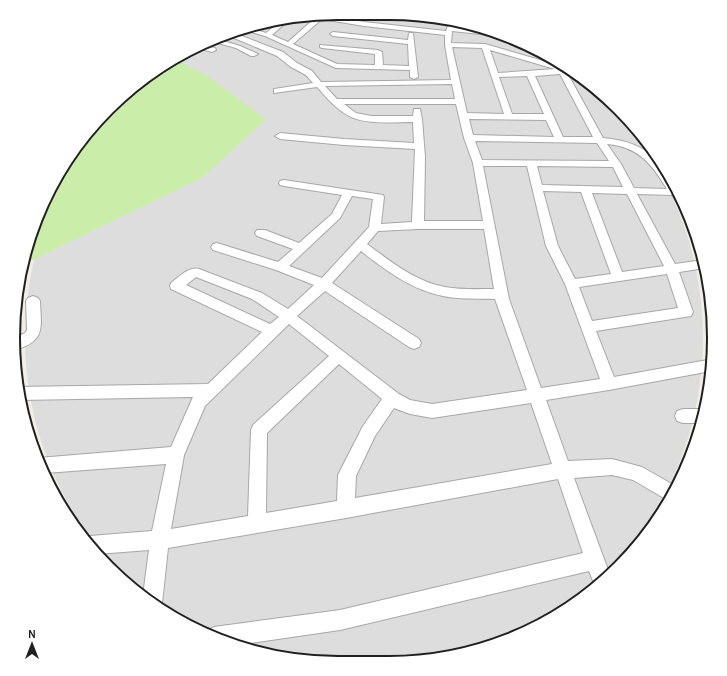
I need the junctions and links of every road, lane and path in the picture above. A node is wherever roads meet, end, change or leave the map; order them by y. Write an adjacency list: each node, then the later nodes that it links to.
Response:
1 (337, 20): 4 (street)
2 (368, 20): 5 (street)
3 (315, 21): 17 (street)
4 (345, 22): 5 (street); 11 (street)
5 (364, 24): 7 (street)
6 (278, 26): 12 (street)
7 (411, 30): 10 (street); 16 (street)
8 (255, 31): 12 (street)
9 (470, 31): 10 (street)
10 (449, 32): 19 (street); 33 (street)
11 (333, 34): 14 (street); 18 (street)
12 (267, 35): 17 (street)
13 (238, 37): 34 (street)
14 (380, 39): 16 (street); 22 (street)
15 (221, 42): 23 (street)
16 (411, 42): 27 (street)
17 (289, 44): 24 (street)
18 (322, 46): 22 (street); 24 (street)
19 (485, 46): 25 (street); 30 (street)
20 (206, 49): 21 (street)
21 (212, 50)
22 (378, 52): 26 (street)
23 (254, 54)
24 (313, 55): 26 (street)
25 (553, 66)
26 (379, 67): 27 (street)
27 (413, 68): 32 (street)
28 (560, 71): 29 (street)
29 (530, 74): 30 (street); 41 (street)
30 (496, 75): 40 (street)
31 (569, 76): 46 (street)
32 (415, 82): 33 (street); 34 (street)
33 (455, 82): 37 (street)
34 (319, 84): 35 (street); 38 (street)
35 (277, 90)
36 (416, 101): 37 (street); 38 (street); 42 (street)
37 (461, 101): 39 (street)
38 (335, 102): 42 (street)
39 (464, 116): 40 (street); 44 (street)
40 (509, 117): 41 (street)
41 (550, 117): 45 (street)
42 (418, 119): 47 (street)
43 (280, 136): 47 (street)
44 (469, 138): 45 (street); 50 (street)
45 (560, 140): 46 (street)
46 (600, 141): 49 (street); 52 (street)
47 (419, 146): 60 (street)
48 (643, 146): 49 (street)
49 (639, 150): 53 (street)
50 (478, 162): 51 (street); 61 (street)
51 (531, 163): 52 (street); 55 (street)
52 (616, 164): 57 (street)
53 (657, 167)
54 (284, 184): 58 (street)
55 (537, 188): 56 (street); 72 (street)
56 (585, 189): 57 (street); 70 (street)
57 (630, 191): 59 (street); 69 (street)
58 (349, 192): 62 (street); 66 (street)
59 (671, 192)
60 (418, 225): 61 (street); 62 (street)
61 (489, 225): 73 (street)
62 (375, 228): 64 (street)
63 (261, 232): 66 (street)
64 (360, 244): 71 (street); 73 (street)
65 (217, 247): 68 (street)
66 (302, 248): 68 (street)
67 (698, 265): 69 (street)
68 (280, 267): 71 (street)
69 (672, 269): 70 (street); 76 (street)
70 (618, 277): 72 (street)
71 (324, 284): 75 (street); 79 (street)
72 (571, 284): 76 (street)
73 (501, 294): 85 (street)
74 (33, 301): 78 (street)
75 (288, 316): 77 (street); 77 (street); 80 (street)
76 (587, 327): 82 (street)
77 (272, 331): 83 (street)
78 (20, 342)
79 (414, 343)
80 (339, 356): 86 (street); 94 (street)
81 (705, 366): 82 (street)
82 (609, 384): 85 (street)
83 (212, 390): 84 (street); 89 (street)
84 (25, 393)
85 (537, 396): 86 (street); 91 (street)
86 (392, 399): 93 (street)
87 (683, 416): 88 (street)
88 (697, 416)
89 (176, 455): 90 (street); 95 (street)
90 (46, 465)
91 (563, 470): 92 (street); 93 (street); 97 (street)
92 (667, 491)
93 (346, 509): 94 (street)
94 (257, 524): 95 (street)
95 (160, 540): 96 (street); 99 (street)
96 (96, 545)
97 (595, 560): 98 (street); 100 (street)
98 (601, 575)
99 (153, 596)
100 (228, 636)

